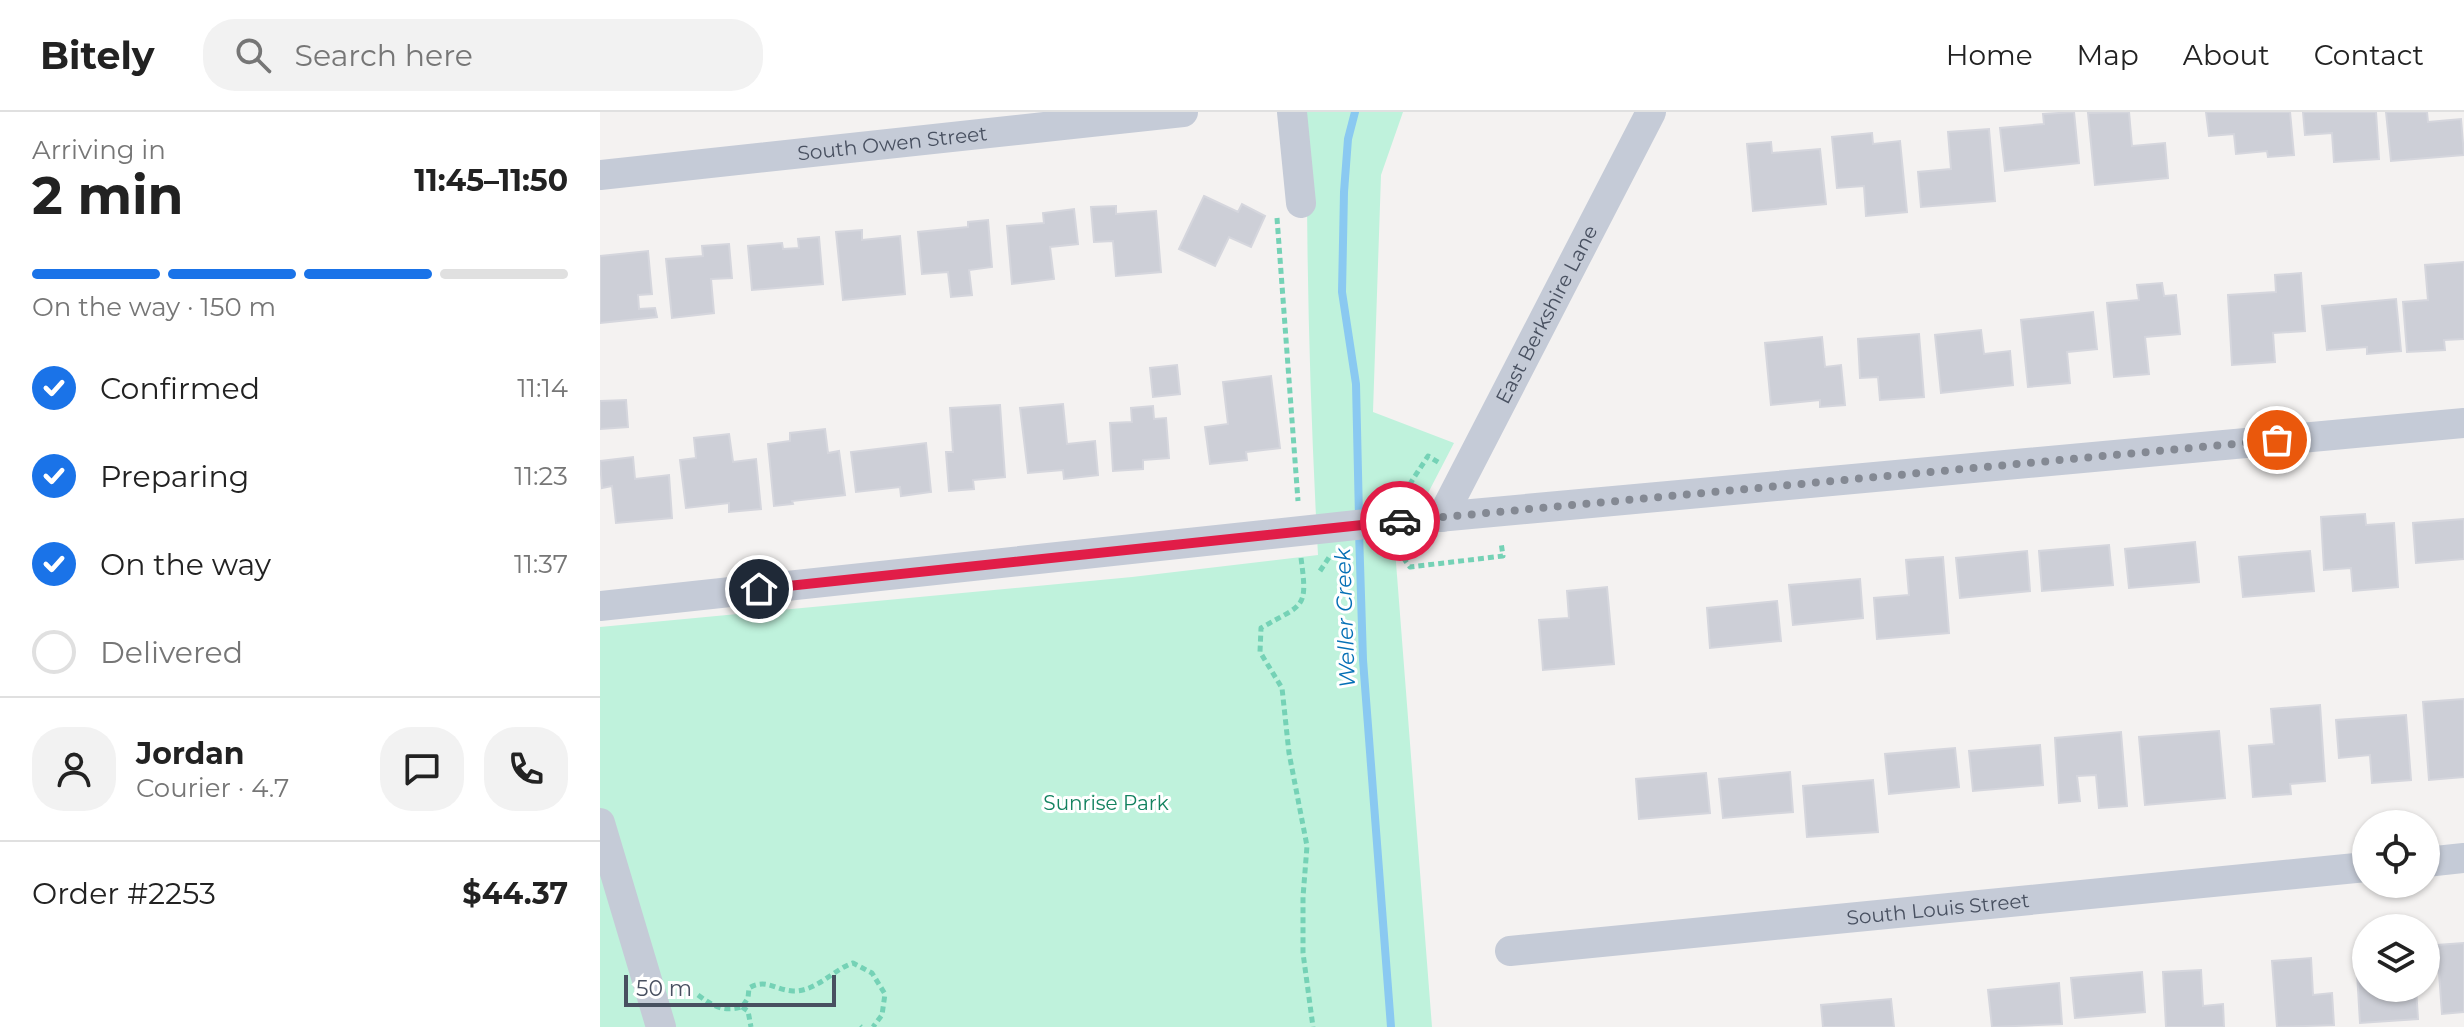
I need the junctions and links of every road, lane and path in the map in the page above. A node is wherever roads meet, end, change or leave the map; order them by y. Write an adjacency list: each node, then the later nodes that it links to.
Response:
1 (1183, 112): 4 (street, South Owen Street)
2 (1292, 112): 5 (street)
3 (1651, 112): 10 (street, East Berkshire Lane)
4 (600, 175)
5 (1289, 209): 9 (path)
6 (2464, 423): 10 (street)
7 (1442, 464): 8 (path)
8 (1401, 497)
9 (1296, 501)
10 (1442, 517): 16 (street)
11 (1501, 542): 12 (path)
12 (1389, 552)
13 (1341, 556): 15 (path)
14 (1301, 558): 27 (path)
15 (1320, 571)
16 (600, 606)
17 (600, 823): 24 (street)
18 (2464, 858): 19 (street)
19 (2440, 861)
20 (2352, 868): 21 (street, South Louis Street)
21 (1510, 951)
22 (698, 995): 23 (path)
23 (742, 1007): 25 (path); 26 (path)
24 (661, 1027)
25 (751, 1027)
26 (873, 1027)
27 (1313, 1027)

